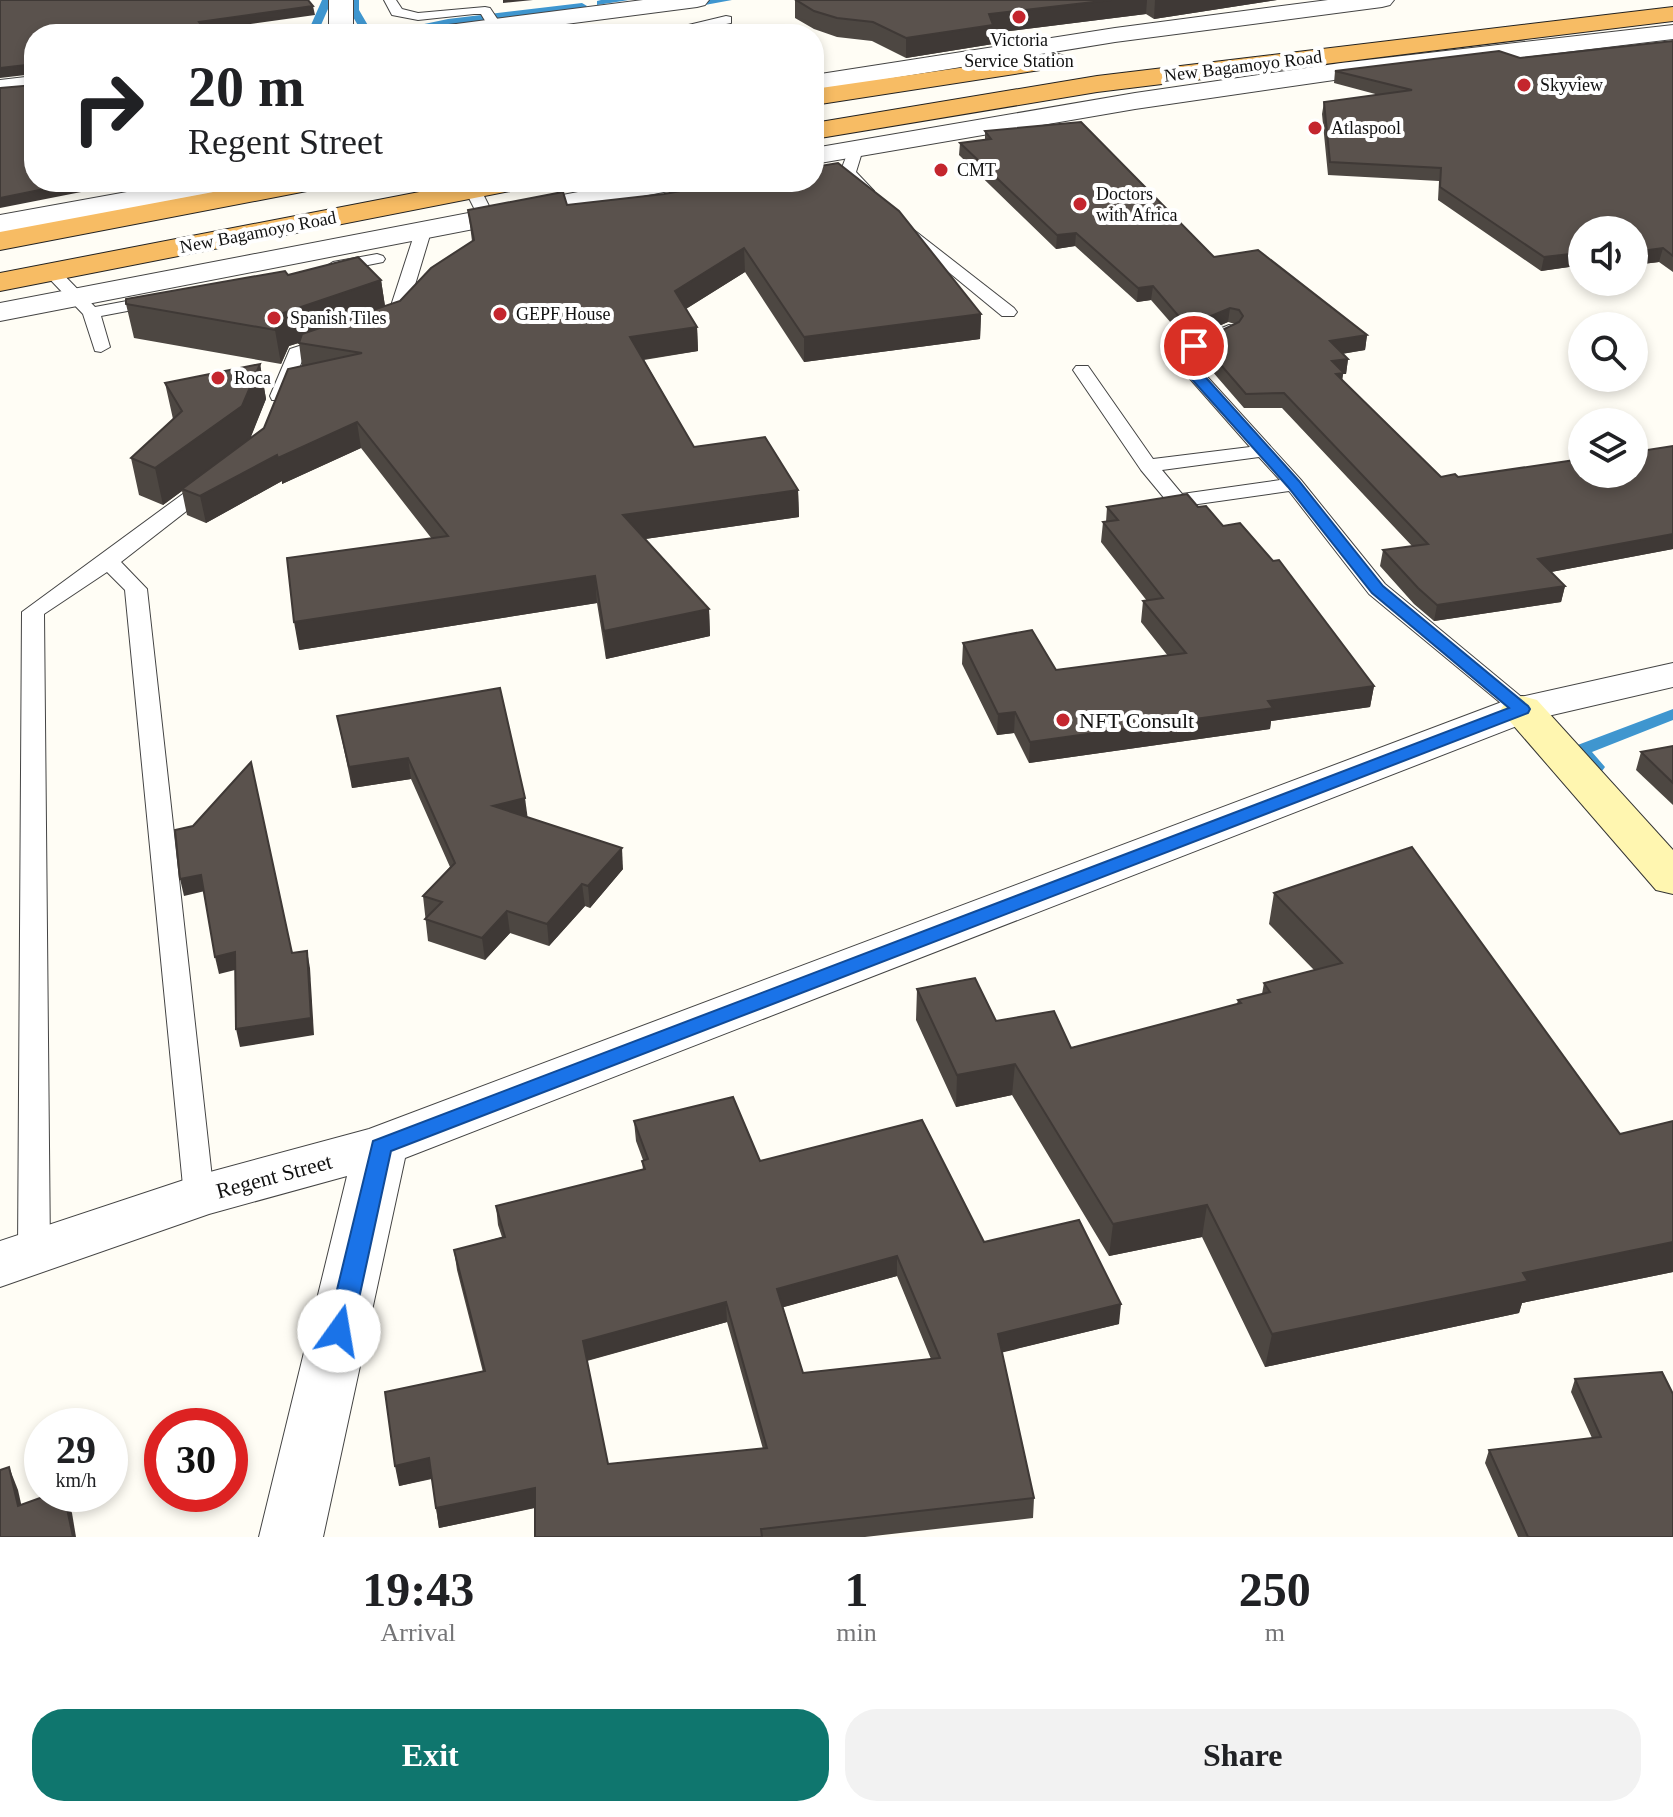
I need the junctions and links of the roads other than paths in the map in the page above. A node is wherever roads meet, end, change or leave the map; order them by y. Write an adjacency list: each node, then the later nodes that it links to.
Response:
1 (341, 0): 6 (street)
2 (390, 0): 7 (lane)
3 (697, 0): 8 (street); 9 (lane)
4 (1390, 9): 11 (street); 12 (highway, New Bagamoyo Road)
5 (1673, 14): 17 (highway, New Bagamoyo Road)
6 (341, 24)
7 (494, 24)
8 (511, 24)
9 (724, 24)
10 (1673, 32): 18 (street)
11 (1115, 35): 12 (street); 13 (street)
12 (1137, 49): 16 (highway, New Bagamoyo Road)
13 (824, 81)
14 (24, 85): 15 (street)
15 (0, 88)
16 (824, 96)
17 (824, 129)
18 (856, 149): 19 (street); 34 (lane)
19 (824, 154)
20 (174, 192): 25 (street)
21 (259, 192): 26 (highway, New Bagamoyo Road)
22 (498, 192): 24 (highway, New Bagamoyo Road)
23 (582, 192): 24 (street)
24 (480, 203): 29 (highway, New Bagamoyo Road); 32 (street); 38 (lane)
25 (0, 224)
26 (0, 241)
27 (377, 259): 28 (lane)
28 (317, 270)
29 (51, 272): 30 (highway, New Bagamoyo Road); 32 (lane)
30 (0, 282)
31 (181, 296): 32 (lane)
32 (84, 305): 33 (street); 36 (lane)
33 (0, 312)
34 (1008, 312)
35 (1229, 330): 39 (lane)
36 (101, 347)
37 (1082, 370): 40 (lane)
38 (270, 420)
39 (1264, 451): 40 (lane); 42 (lane)
40 (1148, 466): 42 (lane)
41 (222, 475): 43 (lane)
42 (1294, 484): 45 (lane)
43 (109, 561): 48 (lane); 49 (lane)
44 (1673, 675): 45 (street, Regent Street)
45 (1522, 709): 46 (main road); 47 (street, Regent Street)
46 (1673, 879)
47 (381, 1146): 48 (street, Regent Street); 50 (street)
48 (199, 1196): 49 (street, Regent Street)
49 (17, 1258)
50 (291, 1537)

